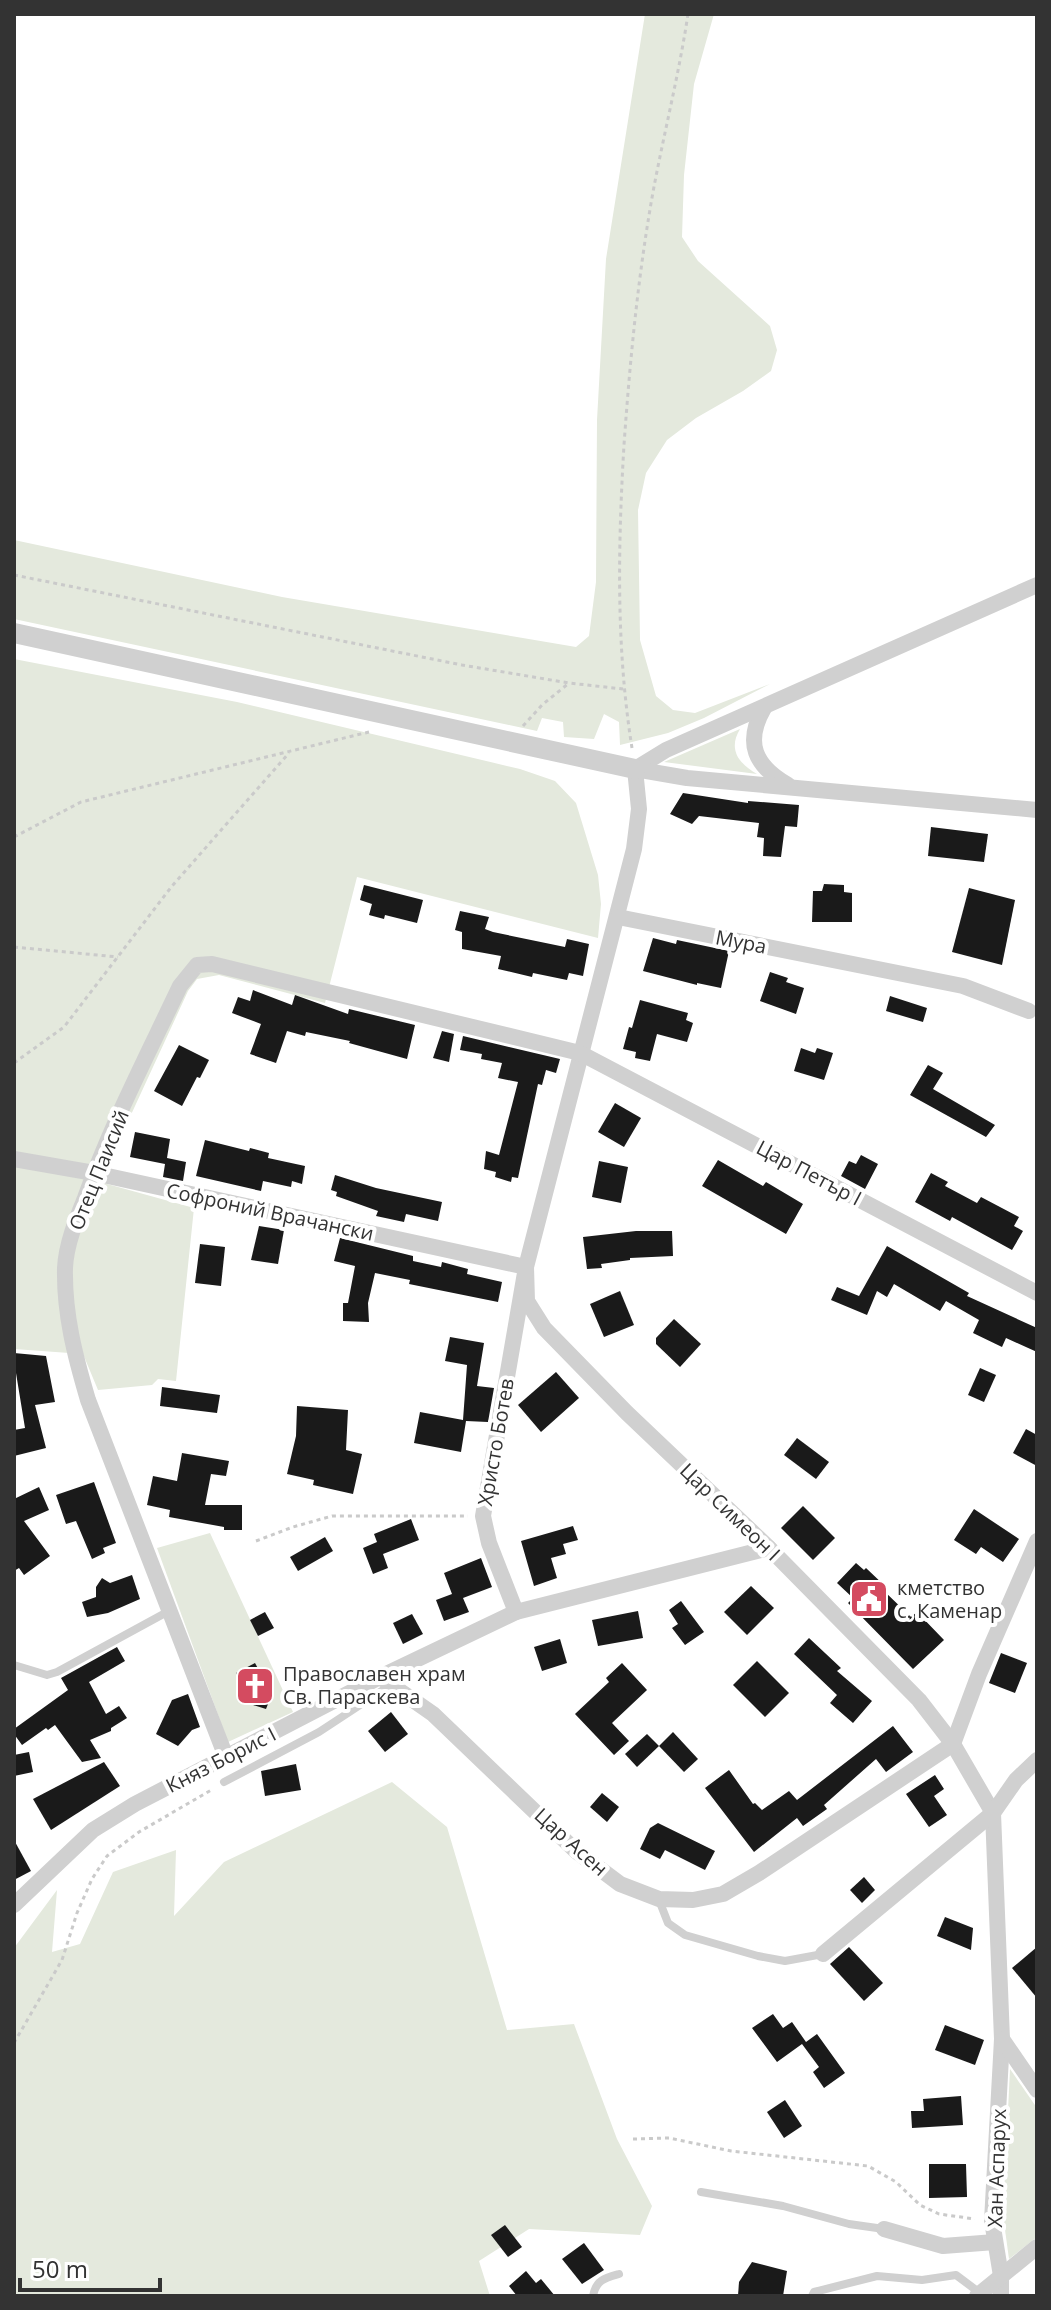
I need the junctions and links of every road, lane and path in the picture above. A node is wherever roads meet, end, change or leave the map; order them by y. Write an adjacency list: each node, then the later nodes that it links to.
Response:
1 (688, 14): 6 (path)
2 (14, 575): 5 (path)
3 (1037, 585): 7 (street)
4 (14, 633): 9 (street)
5 (569, 683): 6 (path); 9 (path)
6 (624, 689): 11 (path)
7 (764, 708): 11 (street); 12 (street)
8 (373, 731): 10 (path)
9 (509, 741): 11 (street)
10 (290, 752): 14 (path); 17 (path)
11 (635, 769): 12 (street); 15 (street, Цар Симеон I)
12 (793, 788): 13 (street)
13 (1037, 810)
14 (14, 837)
15 (618, 917): 18 (street, Мура); 19 (street, Цар Симеон I)
16 (14, 947): 17 (path)
17 (118, 957): 20 (path)
18 (1029, 1011)
19 (580, 1053): 22 (street, Отец Паисий); 23 (street, Цар Симеон I); 24 (street, Цар Петър I)
20 (14, 1063)
21 (14, 1159): 22 (street, Софроний Врачански)
22 (94, 1173): 23 (street, Софроний Врачански); 29 (street, Отец Паисий)
23 (526, 1267): 25 (street, Христо Ботев); 28 (street, Цар Симеон I)
24 (1037, 1293)
25 (483, 1516): 26 (path); 30 (street, Христо Ботев)
26 (256, 1541)
27 (1037, 1541): 33 (street)
28 (769, 1548): 30 (street, Княз Борис I); 33 (street, Цар Симеон I)
29 (169, 1611): 31 (lane); 34 (street, Отец Паисий)
30 (516, 1612): 32 (street, Княз Борис I)
31 (14, 1665)
32 (384, 1682): 34 (street, Княз Борис I); 36 (lane); 38 (street, Цар Асен)
33 (953, 1744): 37 (street, Цар Симеон I); 38 (street, Цар Асен)
34 (226, 1757): 39 (street, Княз Борис I)
35 (1037, 1760): 37 (street)
36 (224, 1782): 42 (path)
37 (993, 1813): 40 (street); 41 (street, Цар Симеон I)
38 (659, 1899): 40 (lane)
39 (14, 1905)
40 (823, 1954)
41 (1002, 2039): 43 (street); 46 (street, Хан Аспарух)
42 (14, 2043)
43 (1037, 2090)
44 (633, 2139): 46 (path)
45 (701, 2192): 47 (lane)
46 (992, 2221): 48 (street, Хан Аспарух)
47 (884, 2229): 48 (street)
48 (995, 2242): 51 (street, Хан Аспарух)
49 (1037, 2247): 51 (street)
50 (619, 2274): 53 (lane)
51 (1001, 2276): 52 (street); 55 (street, Хан Аспарух)
52 (979, 2294): 54 (lane)
53 (593, 2296)
54 (812, 2296)
55 (1001, 2296)

